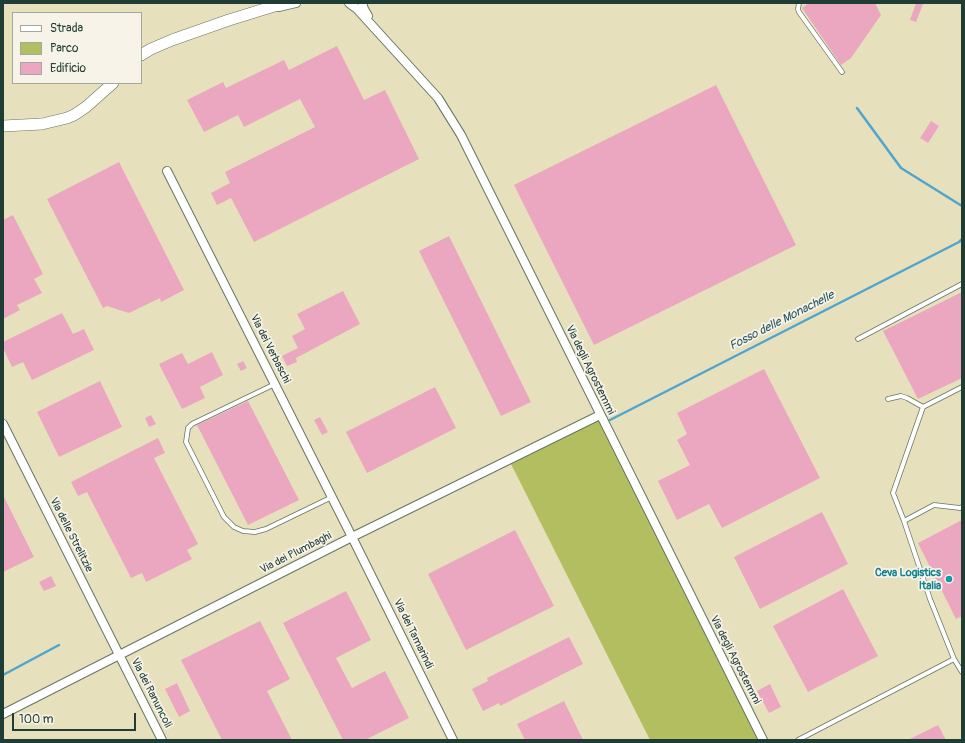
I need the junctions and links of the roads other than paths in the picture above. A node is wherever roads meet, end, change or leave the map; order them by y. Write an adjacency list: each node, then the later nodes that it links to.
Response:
1 (284, 3): 6 (main road)
2 (296, 3): 6 (street)
3 (349, 3): 7 (street, Via degli Agrostemmi)
4 (362, 3): 7 (street, Via degli Agrostemmi)
5 (799, 3): 9 (lane)
6 (261, 10): 8 (main road)
7 (374, 27): 19 (street, Via degli Agrostemmi)
8 (142, 54)
9 (842, 72)
10 (112, 84): 11 (main road)
11 (3, 126)
12 (168, 171): 15 (street, Via dei Verbaschi)
13 (962, 284): 14 (lane)
14 (858, 339)
15 (275, 384): 21 (street, Via dei Verbaschi); 21 (lane)
16 (962, 387): 18 (lane)
17 (888, 399): 18 (lane)
18 (923, 407): 23 (lane)
19 (600, 415): 24 (street, Via dei Plumbaghi); 31 (street, Via degli Agrostemmi)
20 (3, 424): 25 (street, Via delle Strelitzie)
21 (332, 497): 24 (street, Via dei Verbaschi)
22 (962, 507): 23 (lane)
23 (904, 521): 26 (lane)
24 (352, 537): 25 (street, Via dei Plumbaghi); 30 (street, Via dei Tamarindi)
25 (119, 655): 28 (street, Via dei Plumbaghi); 29 (street, Via dei Ranuncoli)
26 (954, 659): 27 (lane); 32 (lane)
27 (962, 672)
28 (3, 714)
29 (162, 740)
30 (453, 740)
31 (763, 740)
32 (798, 740)

